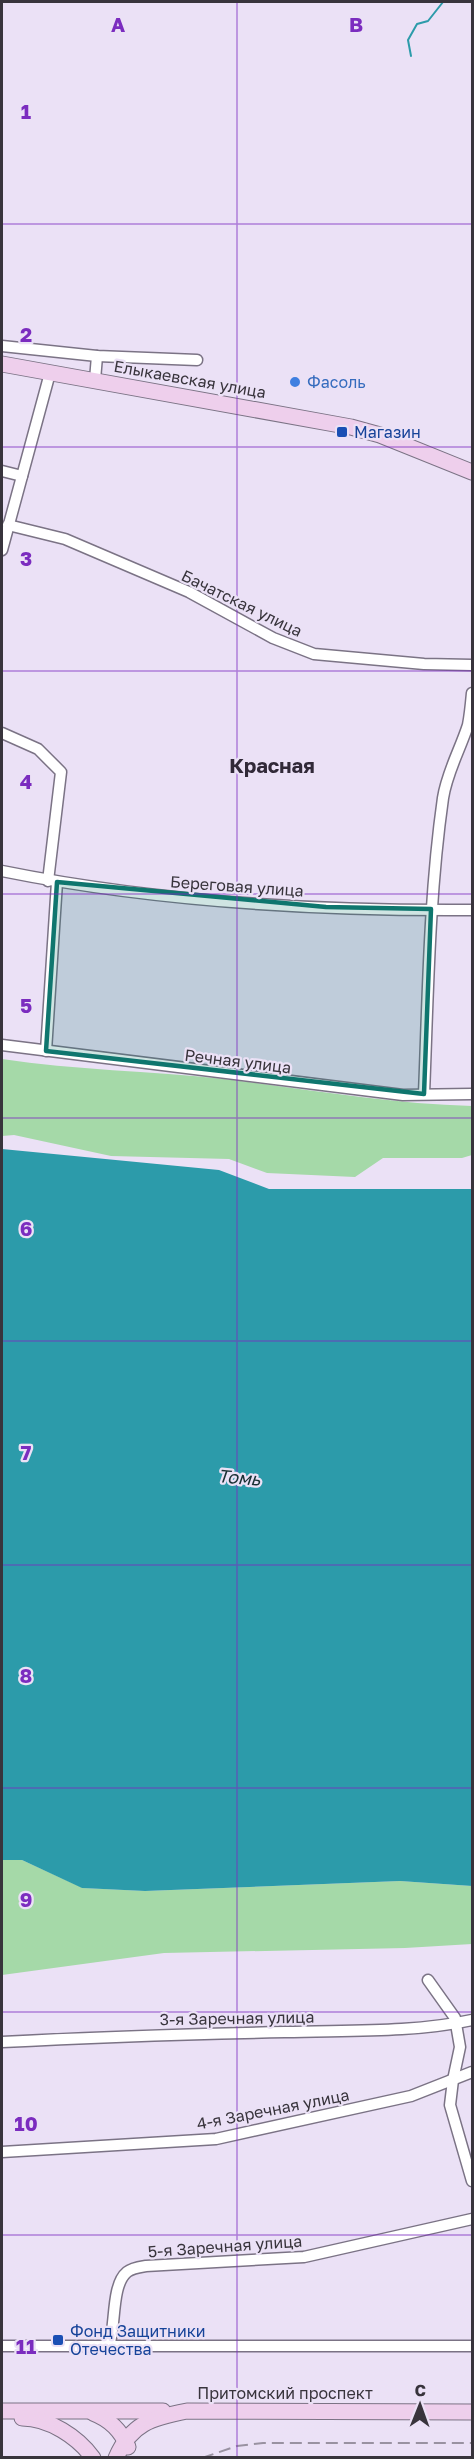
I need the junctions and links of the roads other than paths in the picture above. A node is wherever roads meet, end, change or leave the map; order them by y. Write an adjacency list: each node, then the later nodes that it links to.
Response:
1 (2, 345): 2 (street)
2 (97, 356): 3 (street); 6 (street)
3 (197, 360)
4 (2, 364): 5 (main road, Елыкаевская улица)
5 (50, 373): 6 (main road, Елыкаевская улица); 9 (street)
6 (95, 380): 8 (main road, Елыкаевская улица)
7 (2, 471): 9 (street)
8 (472, 472)
9 (22, 476): 10 (street)
10 (8, 525): 11 (street); 12 (street, Бачатская улица)
11 (2, 550)
12 (472, 666)
13 (472, 693): 17 (street)
14 (2, 733): 16 (street)
15 (2, 872): 16 (street, Береговая улица)
16 (52, 882): 17 (street, Береговая улица); 20 (street)
17 (431, 909): 18 (street, Береговая улица); 21 (street)
18 (472, 910)
19 (2, 1045): 20 (street, Речная улица)
20 (46, 1051): 21 (street, Речная улица)
21 (424, 1094): 22 (street, Речная улица)
22 (472, 1094)
23 (428, 1980): 25 (street)
24 (472, 2020): 25 (street, 3-я Заречная улица)
25 (456, 2023): 26 (street, 3-я Заречная улица); 28 (street)
26 (2, 2042)
27 (472, 2072): 28 (street, 4-я Заречная улица)
28 (453, 2080): 29 (street, 4-я Заречная улица); 30 (street)
29 (2, 2152)
30 (472, 2181)
31 (472, 2219): 33 (street, 5-я Заречная улица)
32 (2, 2346): 33 (street)
33 (109, 2346): 34 (street)
34 (472, 2346)
35 (2, 2411): 36 (main road)
36 (90, 2412): 38 (main road); 41 (main road)
37 (472, 2412): 38 (main road, Притомский проспект)
38 (187, 2415): 42 (main road, Притомский проспект); 43 (main road, Притомский проспект); 44 (main road, Притомский проспект)
39 (2, 2418): 40 (main road)
40 (31, 2418): 41 (main road); 45 (main road)
41 (106, 2418): 42 (main road); 44 (main road)
42 (153, 2418): 44 (main road, Притомский проспект)
43 (472, 2422)
44 (124, 2451)
45 (93, 2457)

